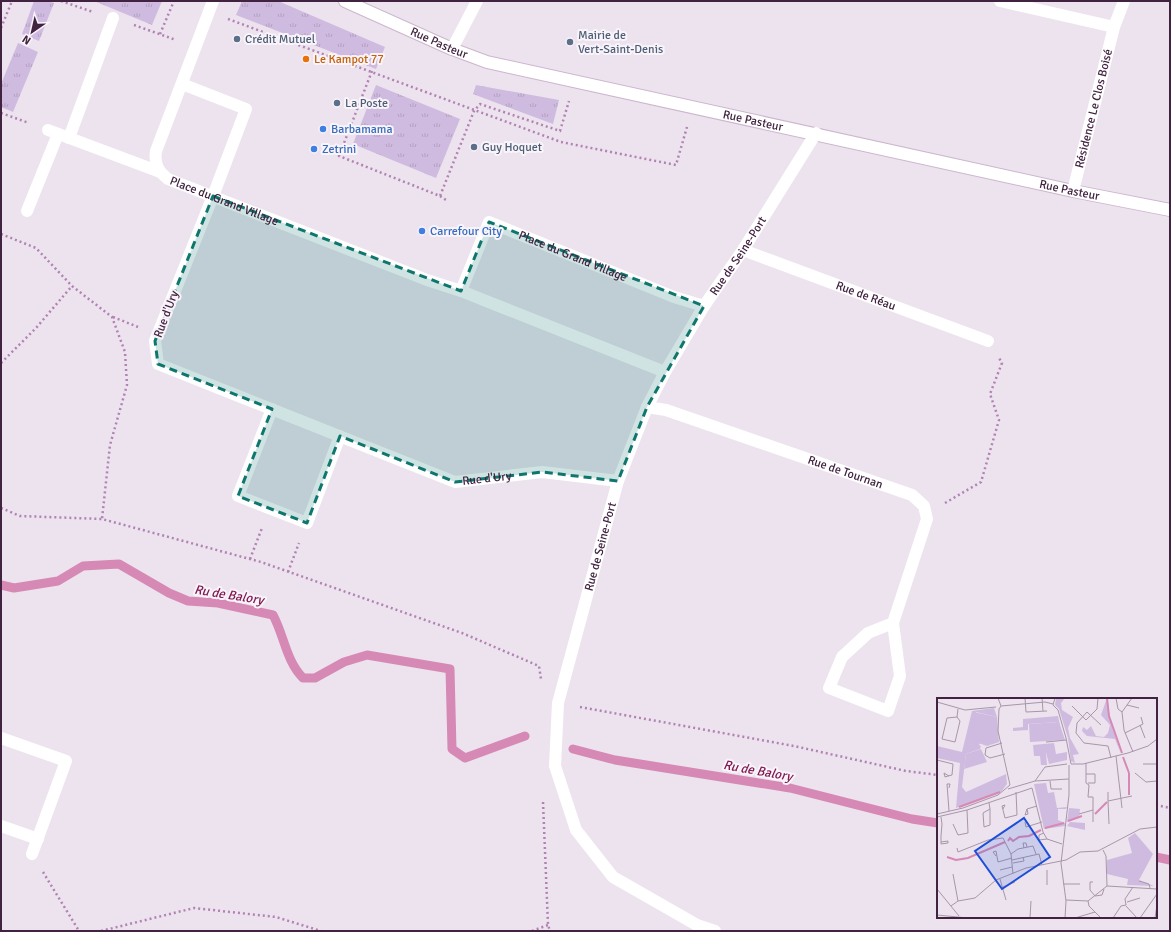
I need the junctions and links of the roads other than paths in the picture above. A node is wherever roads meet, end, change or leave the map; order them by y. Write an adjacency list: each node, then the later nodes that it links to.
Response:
1 (214, 1): 9 (street, Place du Grand Village)
2 (344, 1): 8 (street, Rue Pasteur)
3 (477, 1): 8 (street)
4 (1000, 1): 7 (street)
5 (1124, 1): 7 (street, Résidence Le Clos Boisé)
6 (113, 18): 11 (street)
7 (1114, 27): 13 (street, Résidence Le Clos Boisé)
8 (452, 49): 10 (street, Rue Pasteur)
9 (182, 84): 12 (street, Place du Grand Village); 14 (street, Rue d'Ury)
10 (816, 133): 13 (street, Rue Pasteur); 17 (street, Rue de Seine-Port)
11 (58, 134): 12 (street); 16 (street)
12 (160, 172): 14 (street, Place du Grand Village)
13 (1073, 191): 15 (street, Rue Pasteur)
14 (213, 196): 18 (street, Place du Grand Village); 23 (street, Rue d'Ury)
15 (1170, 210)
16 (27, 211)
17 (743, 250): 19 (street, Rue de Seine-Port); 20 (street, Rue de Réau)
18 (461, 291): 19 (street, Place du Grand Village); 21 (street, Place du Grand Village)
19 (704, 306): 21 (street, Rue de Seine-Port)
20 (988, 340)
21 (664, 372): 22 (street, Rue de Seine-Port)
22 (647, 407): 25 (street, Rue de Seine-Port); 26 (street, Rue de Tournan)
23 (272, 409): 24 (street, Rue d'Ury); 24 (street)
24 (340, 436): 25 (street, Rue d'Ury)
25 (618, 481): 31 (street, Rue de Seine-Port)
26 (893, 623): 26 (street)
27 (1, 738): 29 (street)
28 (1, 826): 29 (street)
29 (38, 839): 30 (street)
30 (32, 854)
31 (715, 931)

